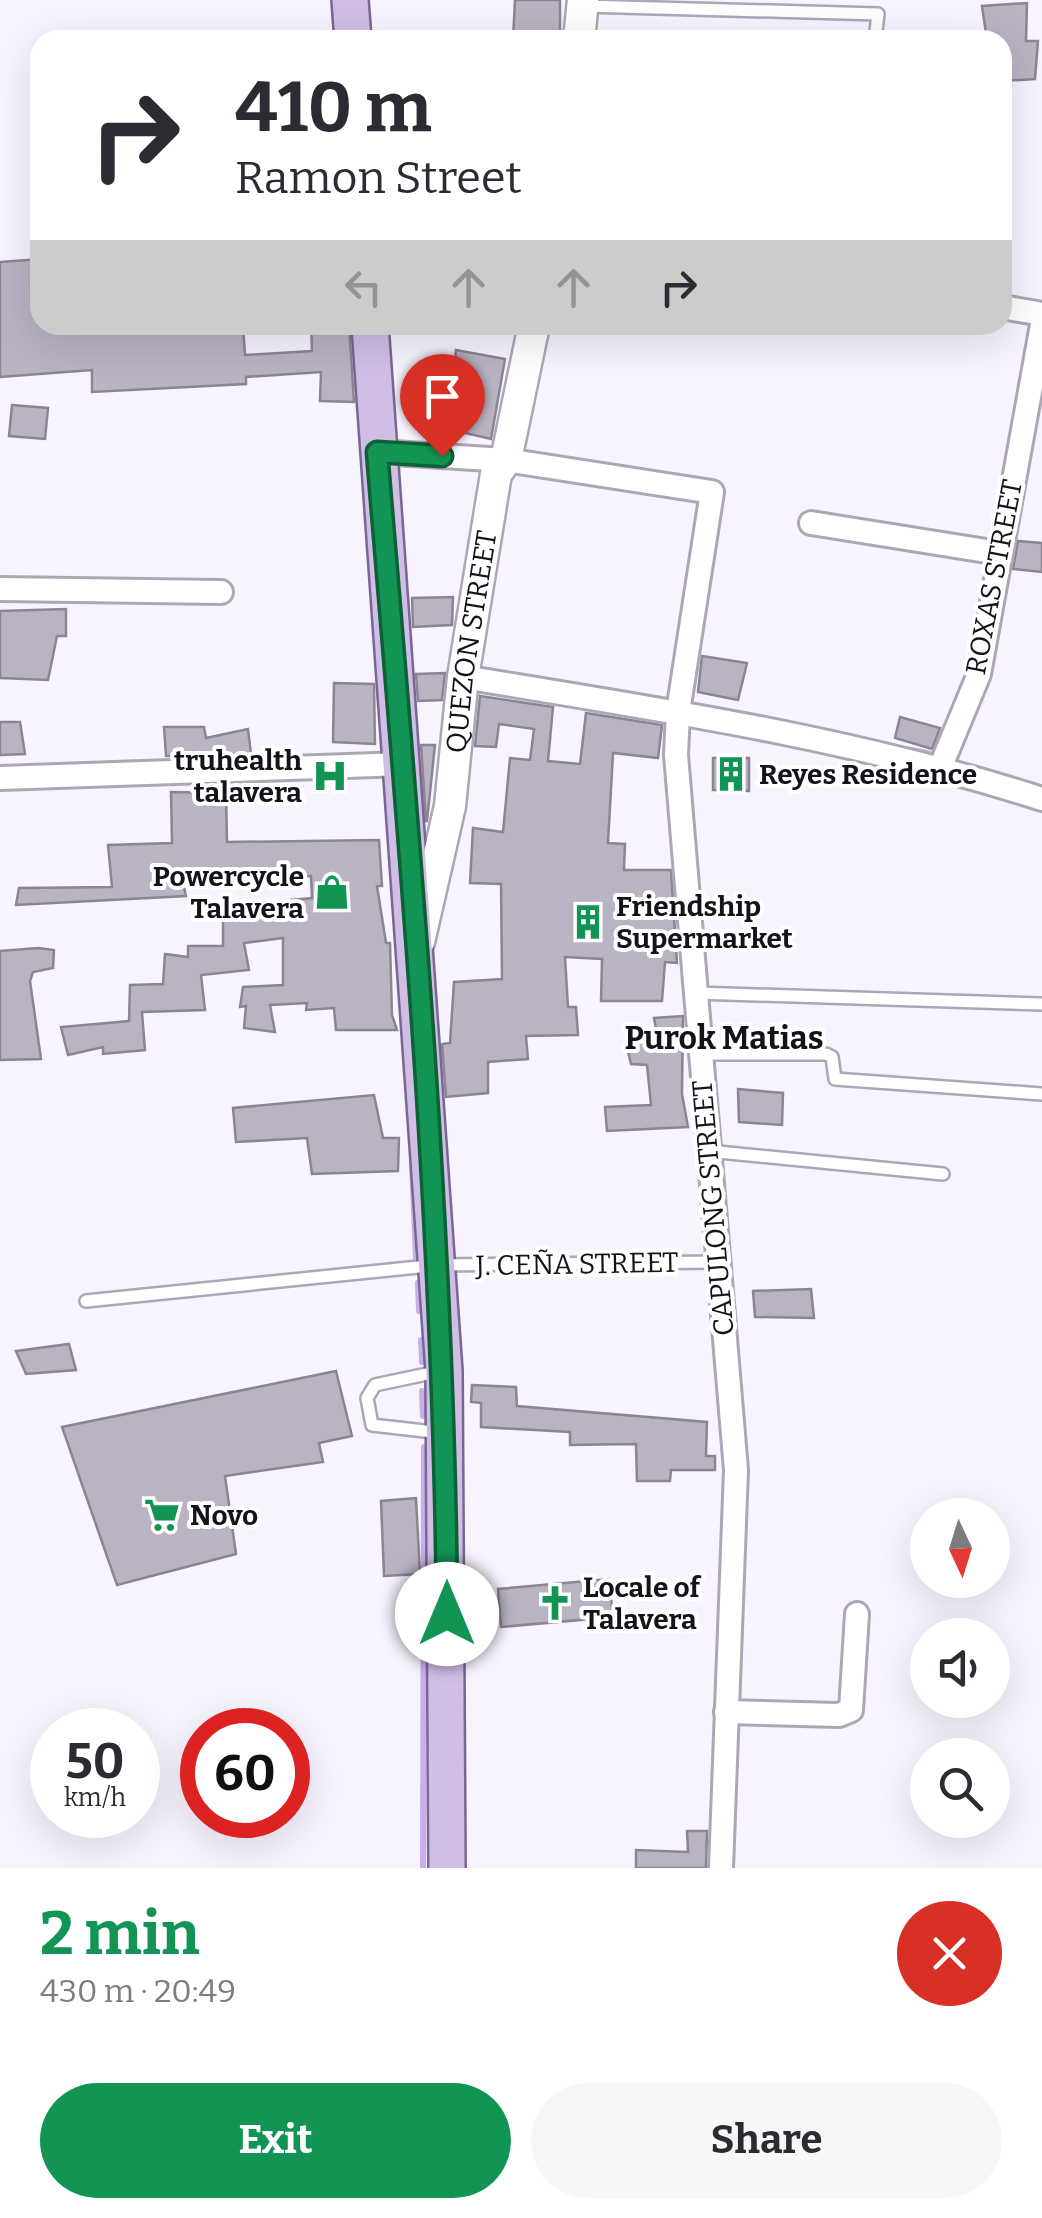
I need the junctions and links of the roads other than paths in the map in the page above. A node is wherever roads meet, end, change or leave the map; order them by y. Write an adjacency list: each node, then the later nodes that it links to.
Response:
1 (350, 0): 3 (main road)
2 (583, 3): 4 (street); 5 (lane)
3 (352, 30)
4 (579, 30)
5 (876, 30)
6 (1012, 309): 7 (street)
7 (1042, 314)
8 (1042, 325): 14 (street, ROXAS STREET)
9 (371, 335): 11 (main road)
10 (532, 335): 12 (street, QUEZON STREET)
11 (377, 452): 12 (street); 19 (main road)
12 (506, 460): 17 (street, QUEZON STREET); 18 (street, CAPULONG STREET)
13 (811, 523): 14 (street)
14 (998, 553): 20 (street, ROXAS STREET)
15 (0, 589): 16 (street)
16 (221, 592)
17 (464, 677): 18 (street); 23 (street, QUEZON STREET)
18 (678, 712): 20 (street); 24 (street, CAPULONG STREET)
19 (404, 764): 21 (street); 23 (main road)
20 (941, 766): 22 (street)
21 (0, 778)
22 (1042, 799)
23 (416, 959): 31 (main road)
24 (694, 993): 25 (lane); 26 (street, CAPULONG STREET)
25 (1042, 1004)
26 (700, 1054): 27 (lane); 28 (street, CAPULONG STREET)
27 (1042, 1094)
28 (707, 1151): 29 (lane); 30 (street, CAPULONG STREET)
29 (943, 1174)
30 (716, 1262): 31 (lane, J. CEÑA STREET); 36 (street, CAPULONG STREET)
31 (438, 1265): 32 (lane, J. CEÑA STREET); 33 (main road)
32 (86, 1301)
33 (444, 1371): 34 (main road); 34 (lane)
34 (446, 1433): 37 (main road)
35 (857, 1614): 36 (street)
36 (726, 1712): 38 (street, CAPULONG STREET)
37 (447, 1868)
38 (721, 1868)

